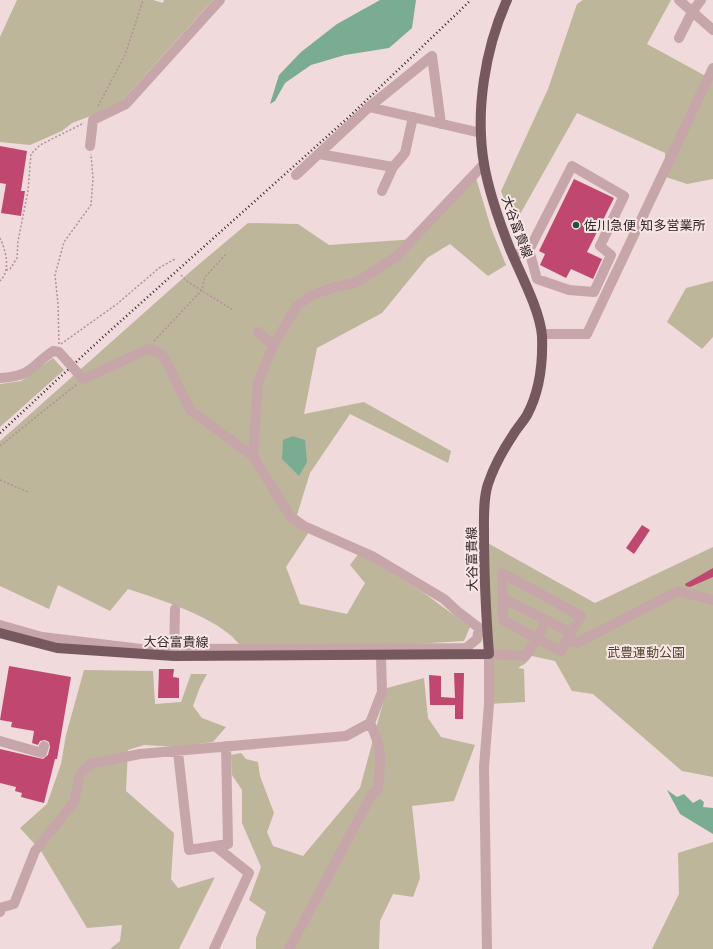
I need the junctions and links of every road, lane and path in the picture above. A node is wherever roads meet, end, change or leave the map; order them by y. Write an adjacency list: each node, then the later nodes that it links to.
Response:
1 (143, 0): 12 (path)
2 (220, 0): 12 (street)
3 (507, 0): 14 (main road, 大谷富貴線)
4 (679, 0): 6 (street)
5 (702, 0): 6 (street)
6 (692, 12): 7 (street); 8 (street)
7 (713, 30)
8 (679, 38)
9 (713, 68): 32 (street)
10 (369, 107): 11 (street); 13 (street); 16 (street)
11 (413, 117): 13 (street); 18 (street)
12 (94, 120): 15 (street); 26 (path)
13 (441, 124): 14 (street)
14 (481, 133): 17 (main road, 大谷富貴線)
15 (90, 146): 25 (path)
16 (319, 154): 18 (street); 19 (street)
17 (484, 164): 24 (main road, 大谷富貴線); 33 (street)
18 (393, 167): 20 (street)
19 (296, 174)
20 (382, 191)
21 (0, 238): 26 (path)
22 (529, 250): 22 (street); 24 (street)
23 (227, 253): 29 (path)
24 (513, 256): 32 (main road, 大谷富貴線)
25 (175, 260)
26 (6, 270): 28 (path)
27 (180, 275): 29 (path)
28 (0, 281)
29 (202, 290): 30 (path); 34 (path)
30 (233, 310)
31 (258, 332): 33 (street)
32 (542, 334): 46 (main road, 大谷富貴線)
33 (273, 346): 38 (street)
34 (150, 350): 35 (street); 38 (street)
35 (80, 375): 36 (street, bridge); 37 (path)
36 (0, 378)
37 (0, 446)
38 (253, 456): 46 (street)
39 (0, 480): 40 (path)
40 (28, 492)
41 (503, 598): 44 (street); 48 (street); 49 (street)
42 (713, 600): 48 (street)
43 (175, 609): 50 (street)
44 (546, 620): 48 (street); 49 (street)
45 (0, 625): 50 (street)
46 (483, 631): 50 (street); 51 (main road, 大谷富貴線)
47 (0, 633): 50 (main road, 大谷富貴線)
48 (569, 636): 49 (street)
49 (537, 639): 51 (street)
50 (174, 652): 52 (main road, 大谷富貴線)
51 (489, 654): 52 (main road, 大谷富貴線); 62 (street)
52 (381, 656): 53 (street)
53 (370, 723): 56 (street); 61 (street)
54 (0, 741): 55 (street)
55 (44, 746)
56 (226, 746): 57 (street); 58 (street)
57 (178, 752): 58 (street); 59 (street)
58 (215, 846): 60 (street)
59 (0, 912)
60 (214, 949)
61 (289, 949)
62 (487, 949)

